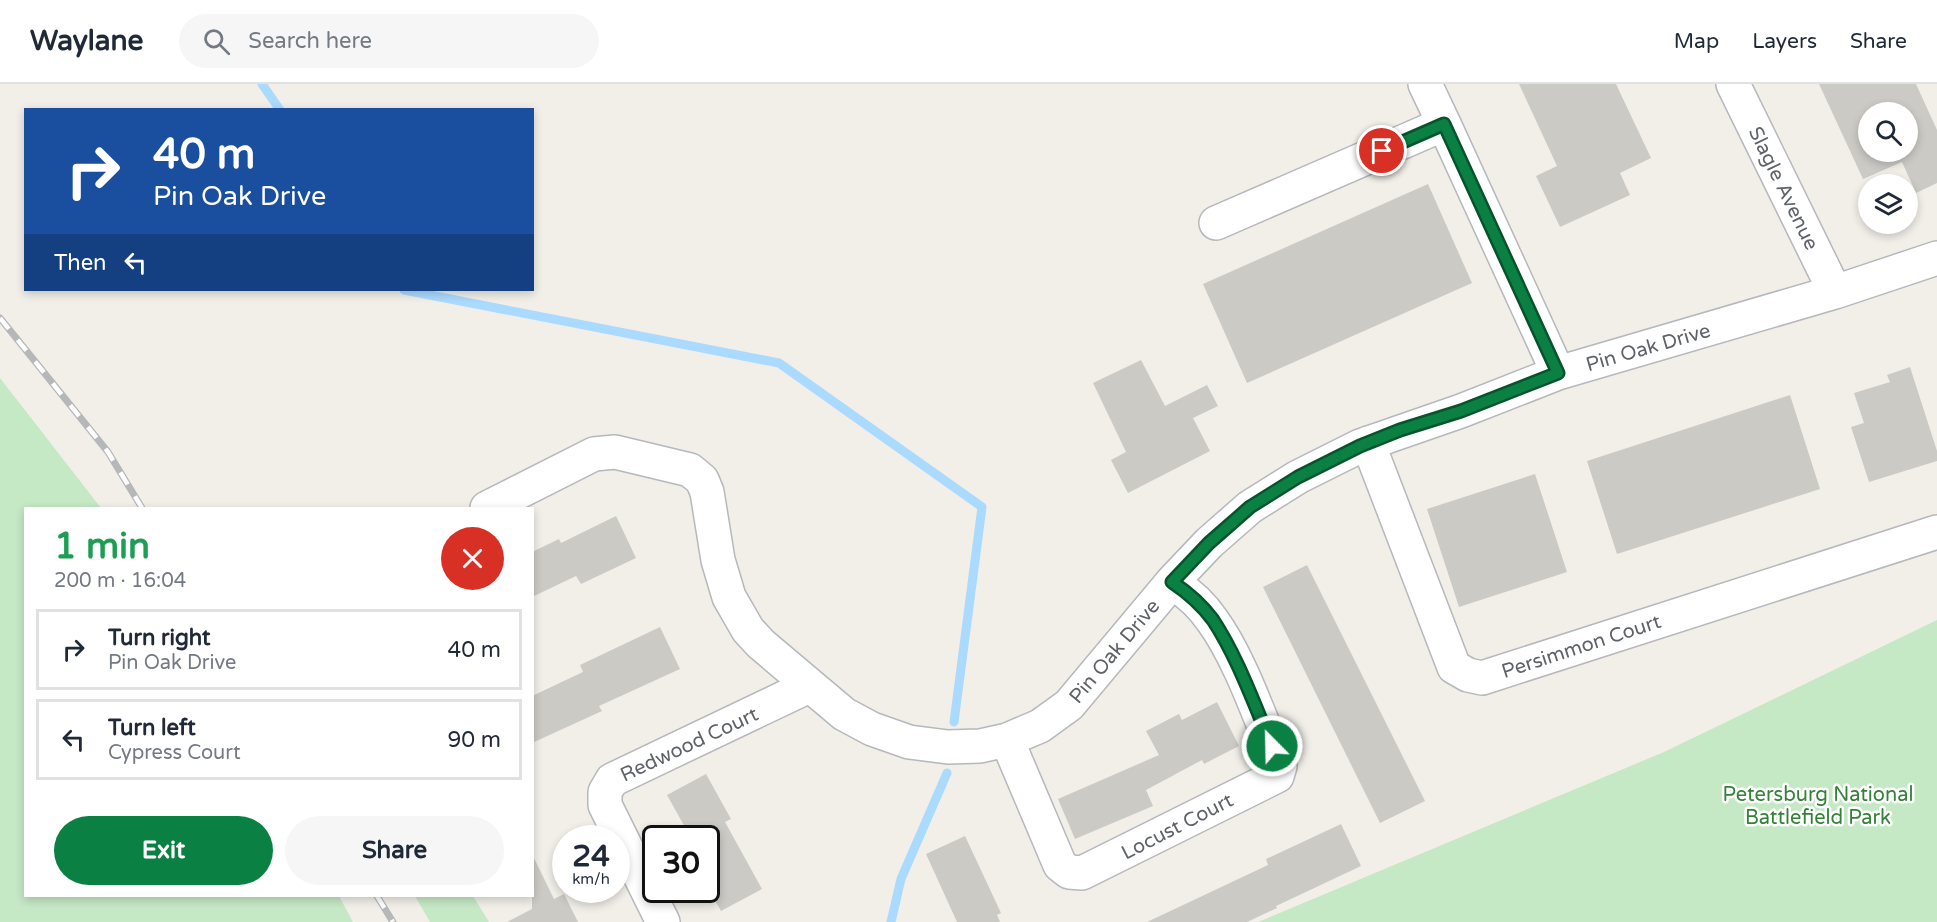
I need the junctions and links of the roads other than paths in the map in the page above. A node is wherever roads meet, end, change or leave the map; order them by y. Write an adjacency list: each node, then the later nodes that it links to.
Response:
1 (1425, 84): 3 (street)
2 (1733, 84): 6 (street, Slagle Avenue)
3 (1444, 124): 4 (street); 7 (street)
4 (1216, 223)
5 (1937, 258): 6 (street, Pin Oak Drive)
6 (1835, 292): 7 (street, Pin Oak Drive)
7 (1558, 373): 8 (street, Pin Oak Drive)
8 (1368, 443): 10 (street, Persimmon Court); 11 (street, Pin Oak Drive)
9 (489, 507): 12 (street, Pin Oak Drive)
10 (1937, 532)
11 (1172, 582): 13 (street, Pin Oak Drive); 13 (street, Locust Court)
12 (809, 686): 13 (street, Pin Oak Drive); 14 (street, Redwood Court)
13 (1007, 740)
14 (663, 922)

